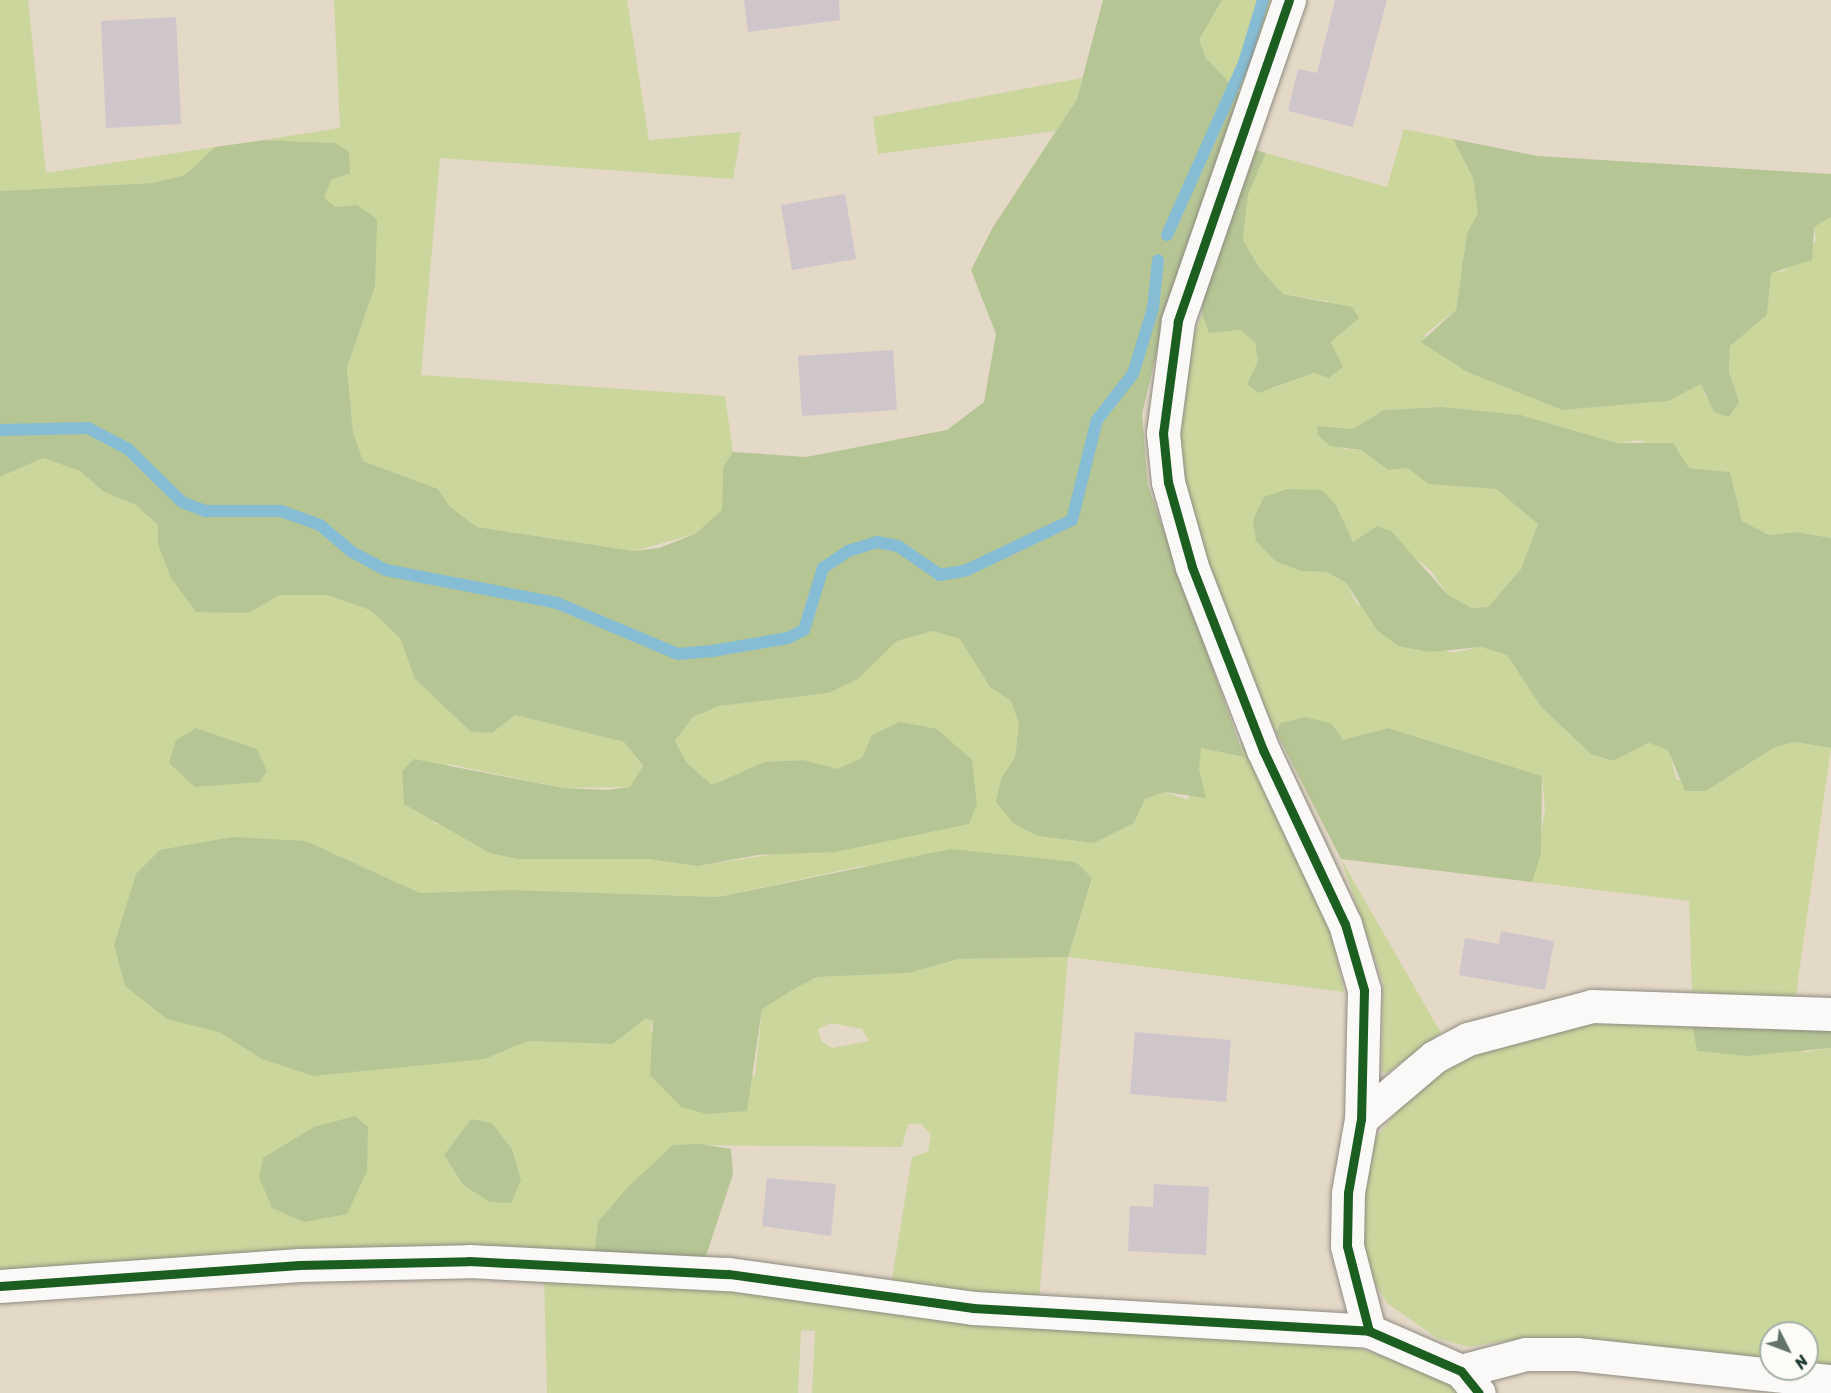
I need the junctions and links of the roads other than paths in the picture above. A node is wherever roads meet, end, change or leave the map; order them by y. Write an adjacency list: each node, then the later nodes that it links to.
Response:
1 (1289, 0): 3 (street)
2 (1831, 1014): 3 (street)
3 (1360, 1119): 5 (street)
4 (0, 1286): 5 (street)
5 (1369, 1331): 6 (street)
6 (1470, 1382): 7 (street)
7 (1831, 1382)

